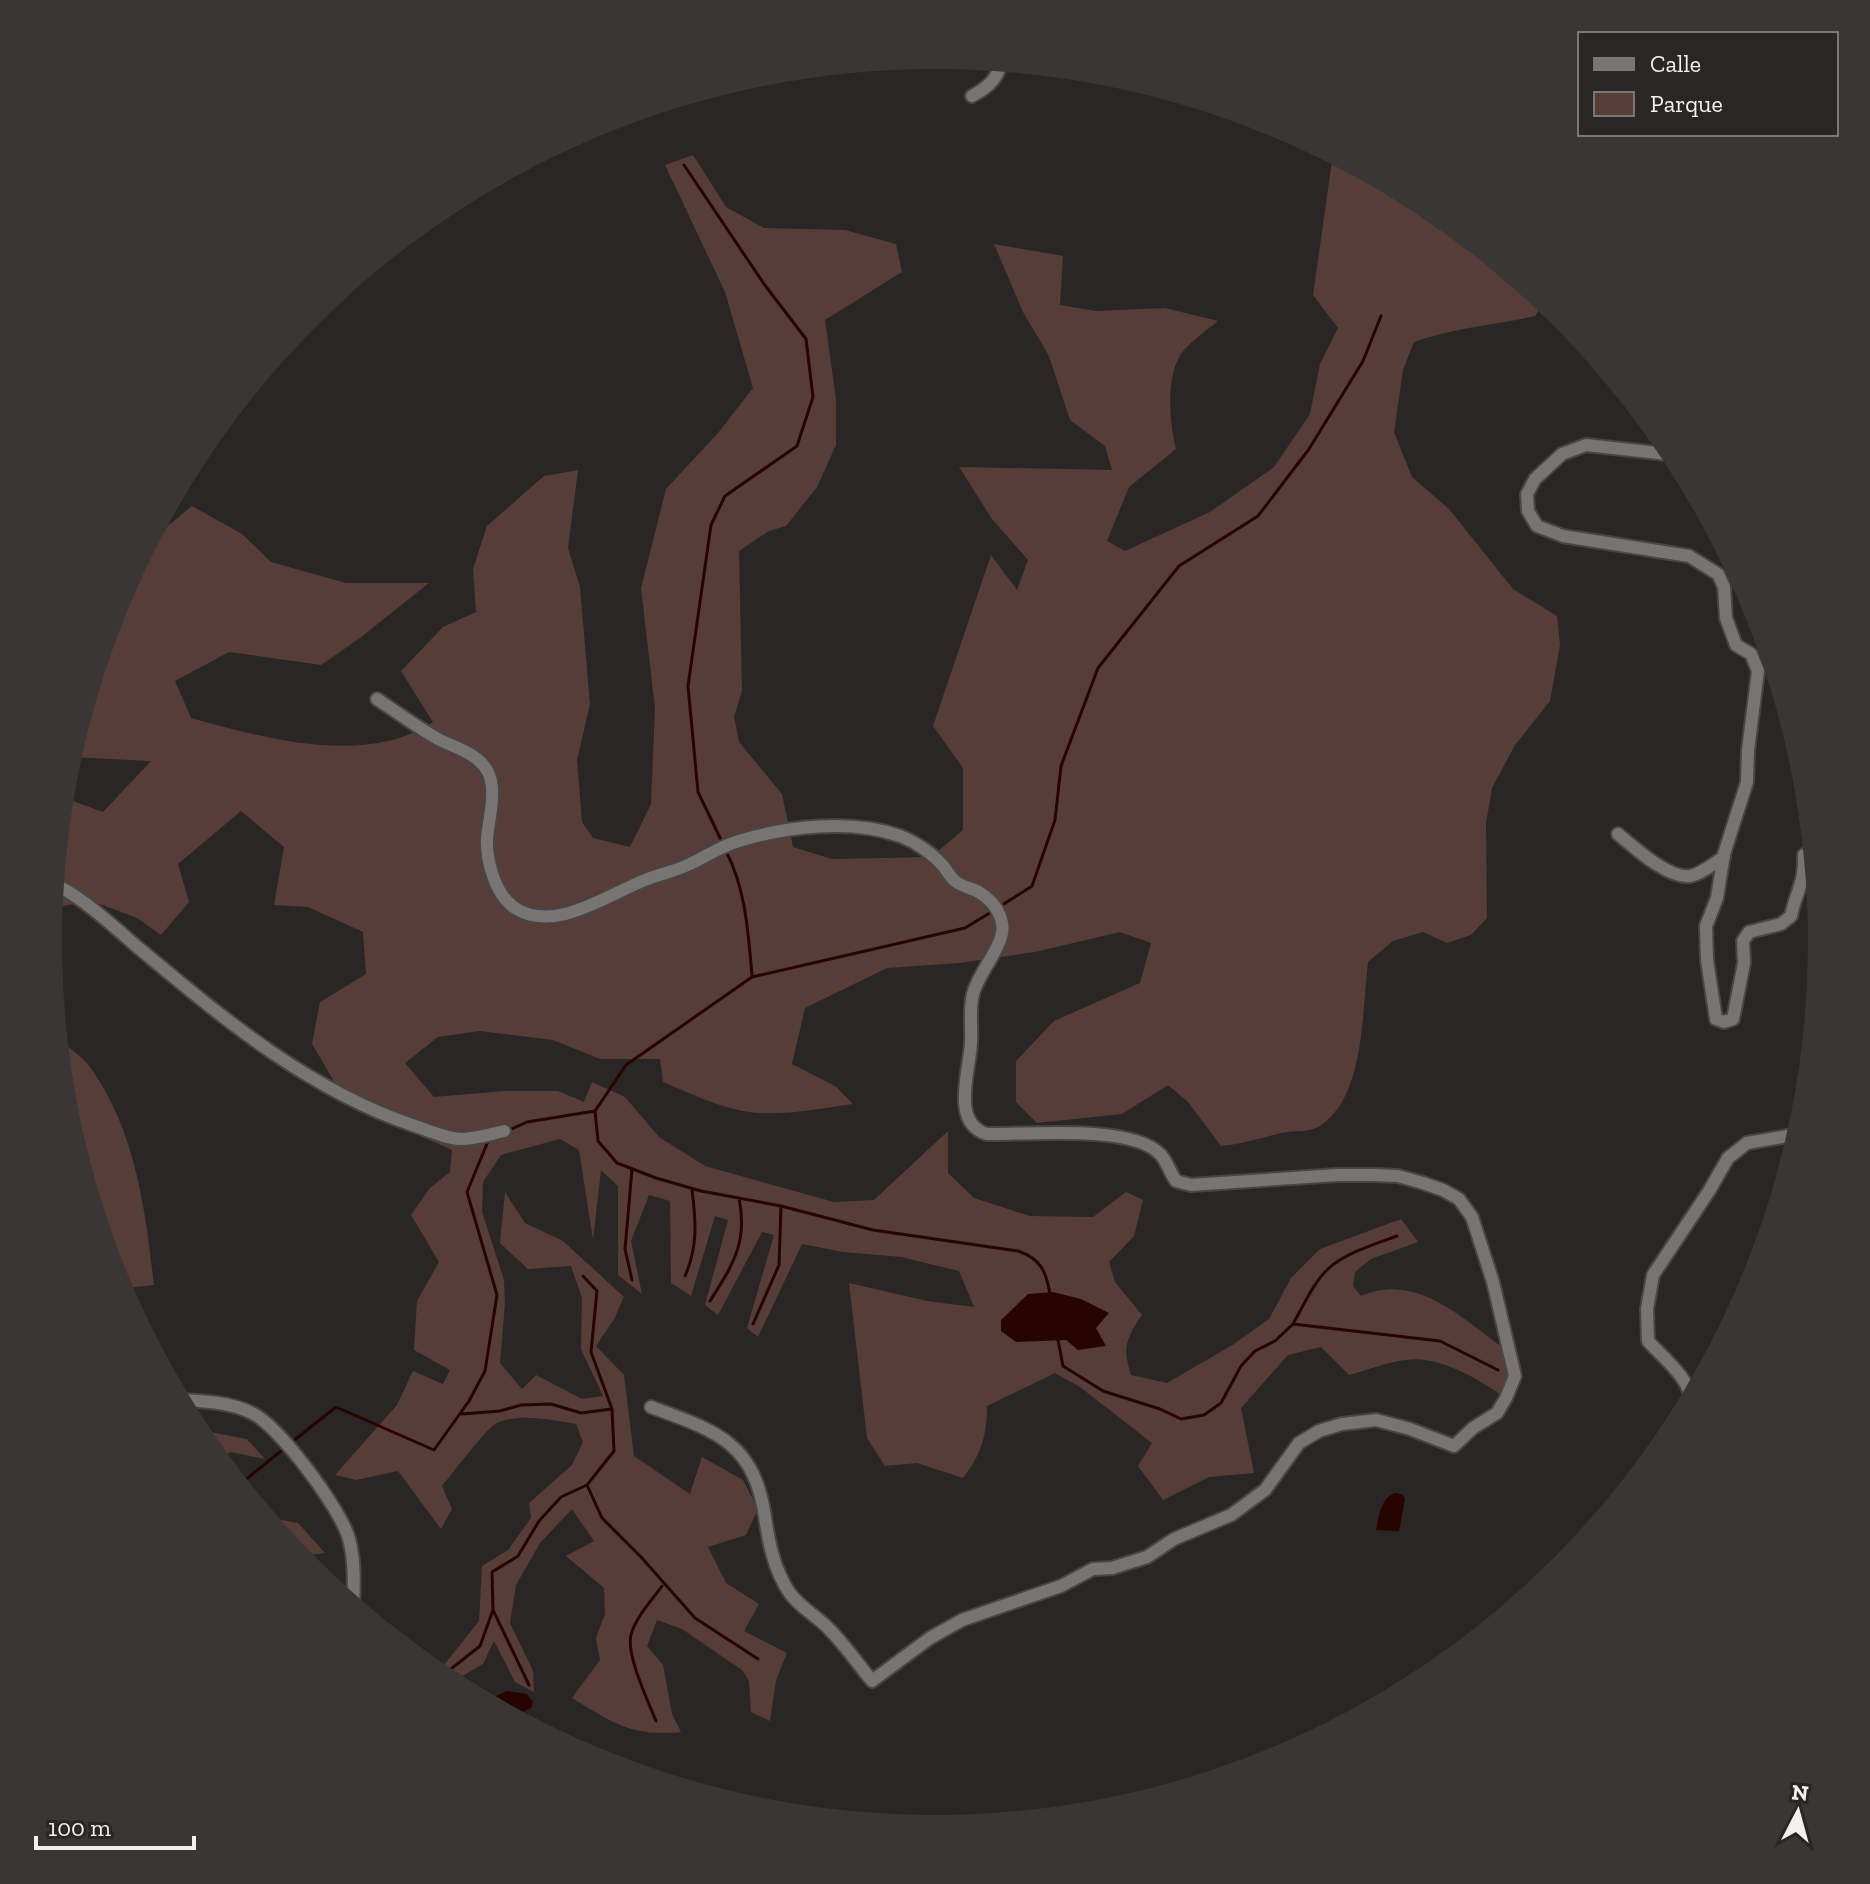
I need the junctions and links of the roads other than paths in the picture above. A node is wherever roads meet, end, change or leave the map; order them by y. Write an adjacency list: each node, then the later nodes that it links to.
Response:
1 (999, 72): 2 (street)
2 (972, 96)
3 (1658, 453): 6 (street)
4 (377, 699): 13 (street)
5 (1618, 834): 6 (street)
6 (1724, 857): 7 (street)
7 (1804, 859)
8 (64, 891): 9 (street)
9 (504, 1131)
10 (1785, 1136): 11 (street)
11 (1687, 1386)
12 (193, 1401): 14 (street)
13 (651, 1407)
14 (353, 1592)

